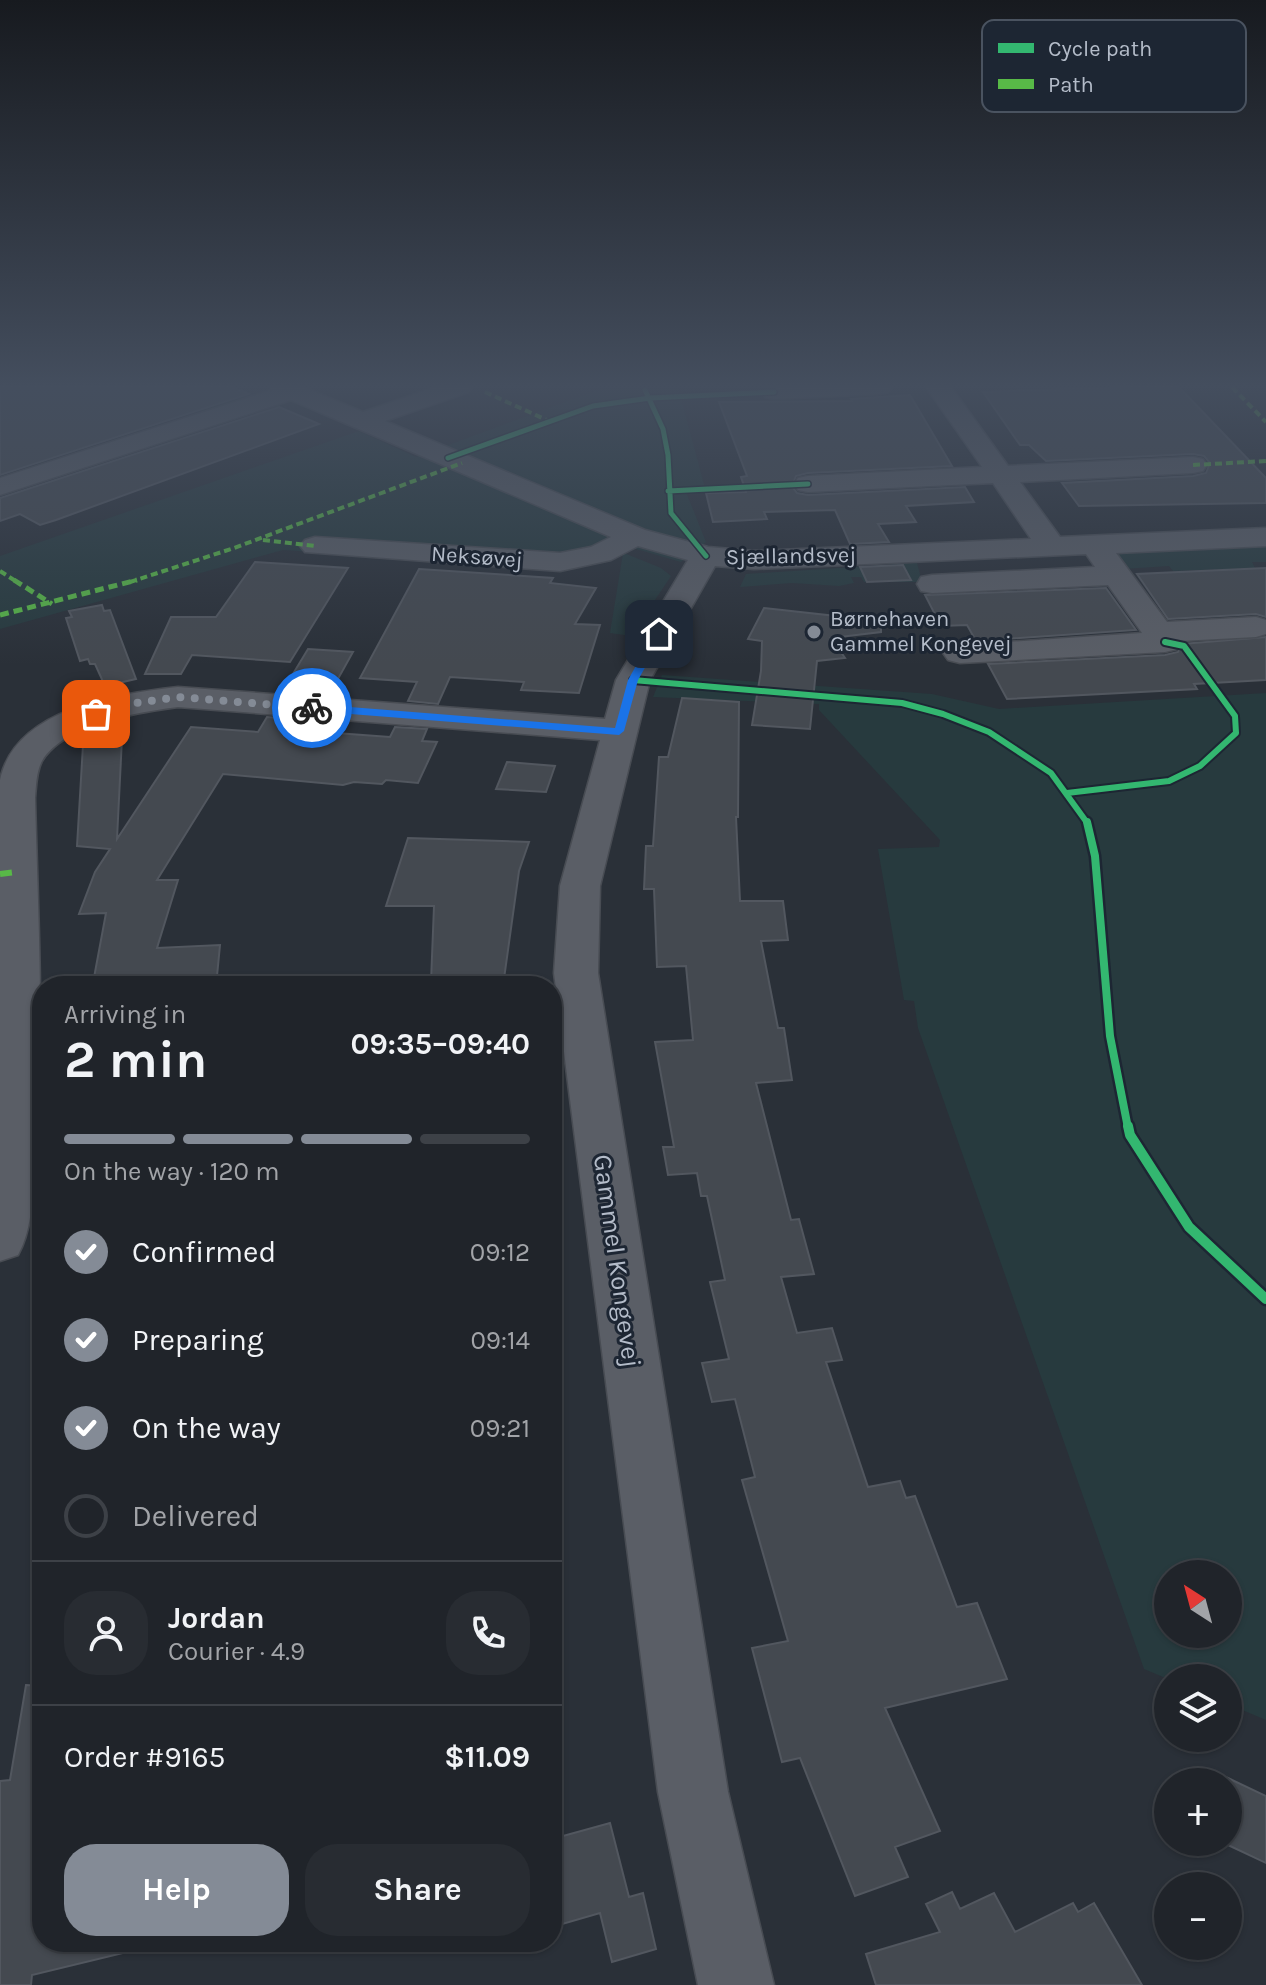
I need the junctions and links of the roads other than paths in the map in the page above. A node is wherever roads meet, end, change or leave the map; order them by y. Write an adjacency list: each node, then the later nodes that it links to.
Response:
1 (22, 480): 6 (street)
2 (502, 480): 7 (street, Sjællandsvej)
3 (901, 480): 5 (street)
4 (1003, 480): 13 (street)
5 (808, 484)
6 (0, 487)
7 (583, 513): 8 (street, Sjællandsvej); 10 (street)
8 (635, 536): 10 (street, Neksøvej); 14 (street, Sjællandsvej)
9 (1266, 537): 11 (street, Sjællandsvej)
10 (532, 542): 12 (street, Neksøvej)
11 (1094, 544): 13 (street, Sjællandsvej); 15 (street)
12 (315, 546)
13 (1052, 547): 14 (street, Sjællandsvej)
14 (706, 556): 20 (street, Gammel Kongevej)
15 (1116, 575): 16 (street); 18 (street)
16 (932, 584)
17 (1256, 627): 18 (street)
18 (1158, 632): 19 (street)
19 (960, 653)
20 (619, 731): 21 (street); 22 (street, Gammel Kongevej)
21 (0, 1241)
22 (736, 1985)

